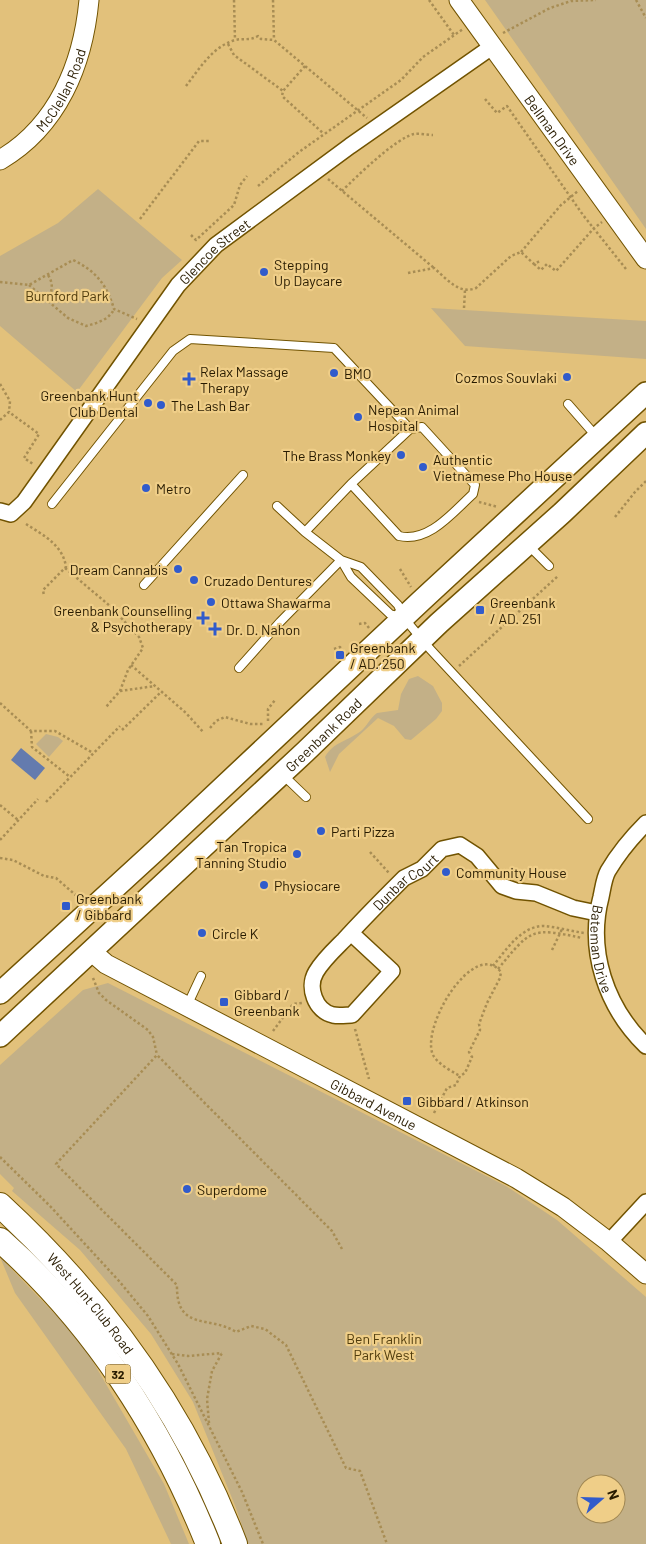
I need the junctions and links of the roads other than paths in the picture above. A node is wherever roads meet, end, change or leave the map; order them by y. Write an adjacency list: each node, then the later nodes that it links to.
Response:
1 (89, 0): 4 (street, McClellan Road)
2 (459, 0): 3 (street, Bellman Drive)
3 (497, 40): 5 (street, Bellman Drive); 15 (street, Glencoe Street)
4 (0, 160)
5 (646, 259)
6 (646, 393): 10 (main road)
7 (568, 404): 10 (lane)
8 (410, 429): 12 (lane); 12 (lane); 13 (lane)
9 (646, 433): 17 (main road, Greenbank Road)
10 (598, 438): 21 (main road)
11 (243, 475): 20 (lane)
12 (351, 484): 16 (lane)
13 (52, 504)
14 (277, 506): 16 (lane)
15 (0, 511)
16 (305, 532): 18 (lane)
17 (527, 544): 19 (lane); 22 (main road, Greenbank Road)
18 (341, 560): 21 (lane); 21 (lane); 23 (lane)
19 (549, 566)
20 (144, 585)
21 (404, 618): 22 (lane); 28 (main road)
22 (421, 639): 24 (main road, Greenbank Road); 26 (lane)
23 (239, 668)
24 (281, 774): 25 (lane); 29 (main road, Greenbank Road)
25 (306, 797)
26 (588, 819)
27 (646, 823): 30 (street, Bateman Drive)
28 (155, 851): 29 (main road); 34 (main road)
29 (178, 869): 32 (main road, Greenbank Road)
30 (597, 913): 31 (street, Dunbar Court); 37 (street, Bateman Drive)
31 (350, 933): 31 (street, Dunbar Court)
32 (91, 951): 35 (street, Gibbard Avenue); 36 (main road, Greenbank Road)
33 (201, 976): 35 (lane)
34 (0, 993)
35 (187, 1006): 41 (street, Gibbard Avenue)
36 (0, 1036)
37 (646, 1046)
38 (646, 1202): 41 (street)
39 (0, 1206): 44 (main road, West Hunt Club Road / 32)
40 (0, 1240): 43 (main road, West Hunt Club Road / 32)
41 (609, 1242): 42 (street, Gibbard Avenue)
42 (646, 1274)
43 (208, 1544)
44 (234, 1544)

